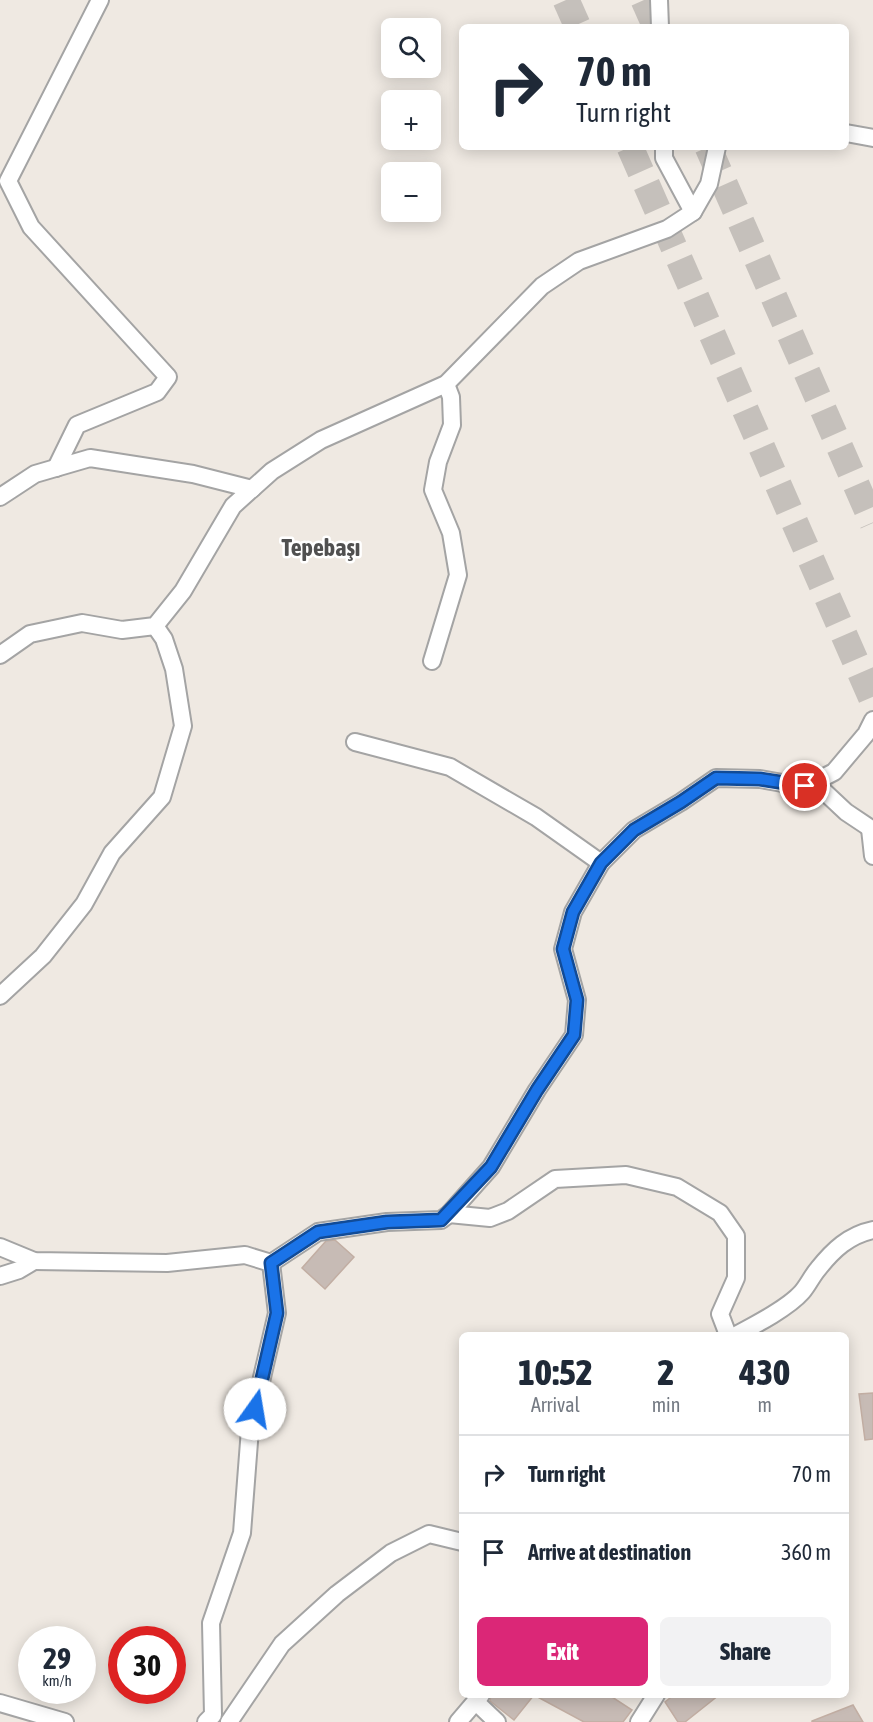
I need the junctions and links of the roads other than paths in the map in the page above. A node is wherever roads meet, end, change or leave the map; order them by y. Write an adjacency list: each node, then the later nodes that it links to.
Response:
1 (99, 0): 10 (street)
2 (658, 0): 3 (street)
3 (660, 24)
4 (849, 134): 5 (street)
5 (873, 138)
6 (664, 150): 8 (street)
7 (716, 150): 8 (street)
8 (693, 212): 9 (street)
9 (446, 384): 11 (street); 15 (street)
10 (56, 468): 11 (street); 12 (street)
11 (252, 489): 13 (street)
12 (0, 497)
13 (155, 626): 14 (street); 22 (street)
14 (0, 655)
15 (432, 661)
16 (873, 720): 18 (street)
17 (355, 742): 21 (street)
18 (814, 782): 19 (street); 21 (street)
19 (871, 829): 20 (street)
20 (873, 856)
21 (601, 863): 23 (street)
22 (0, 996)
23 (449, 1214): 27 (street); 30 (street)
24 (873, 1230): 29 (street)
25 (0, 1247): 26 (street)
26 (34, 1261): 27 (street); 28 (street)
27 (271, 1263): 36 (street)
28 (0, 1276)
29 (765, 1329)
30 (727, 1332)
31 (459, 1541): 37 (street)
32 (654, 1698): 40 (street)
33 (478, 1699): 38 (street); 39 (street)
34 (0, 1703): 35 (street)
35 (65, 1722)
36 (206, 1722)
37 (229, 1722)
38 (458, 1722)
39 (497, 1722)
40 (639, 1722)

